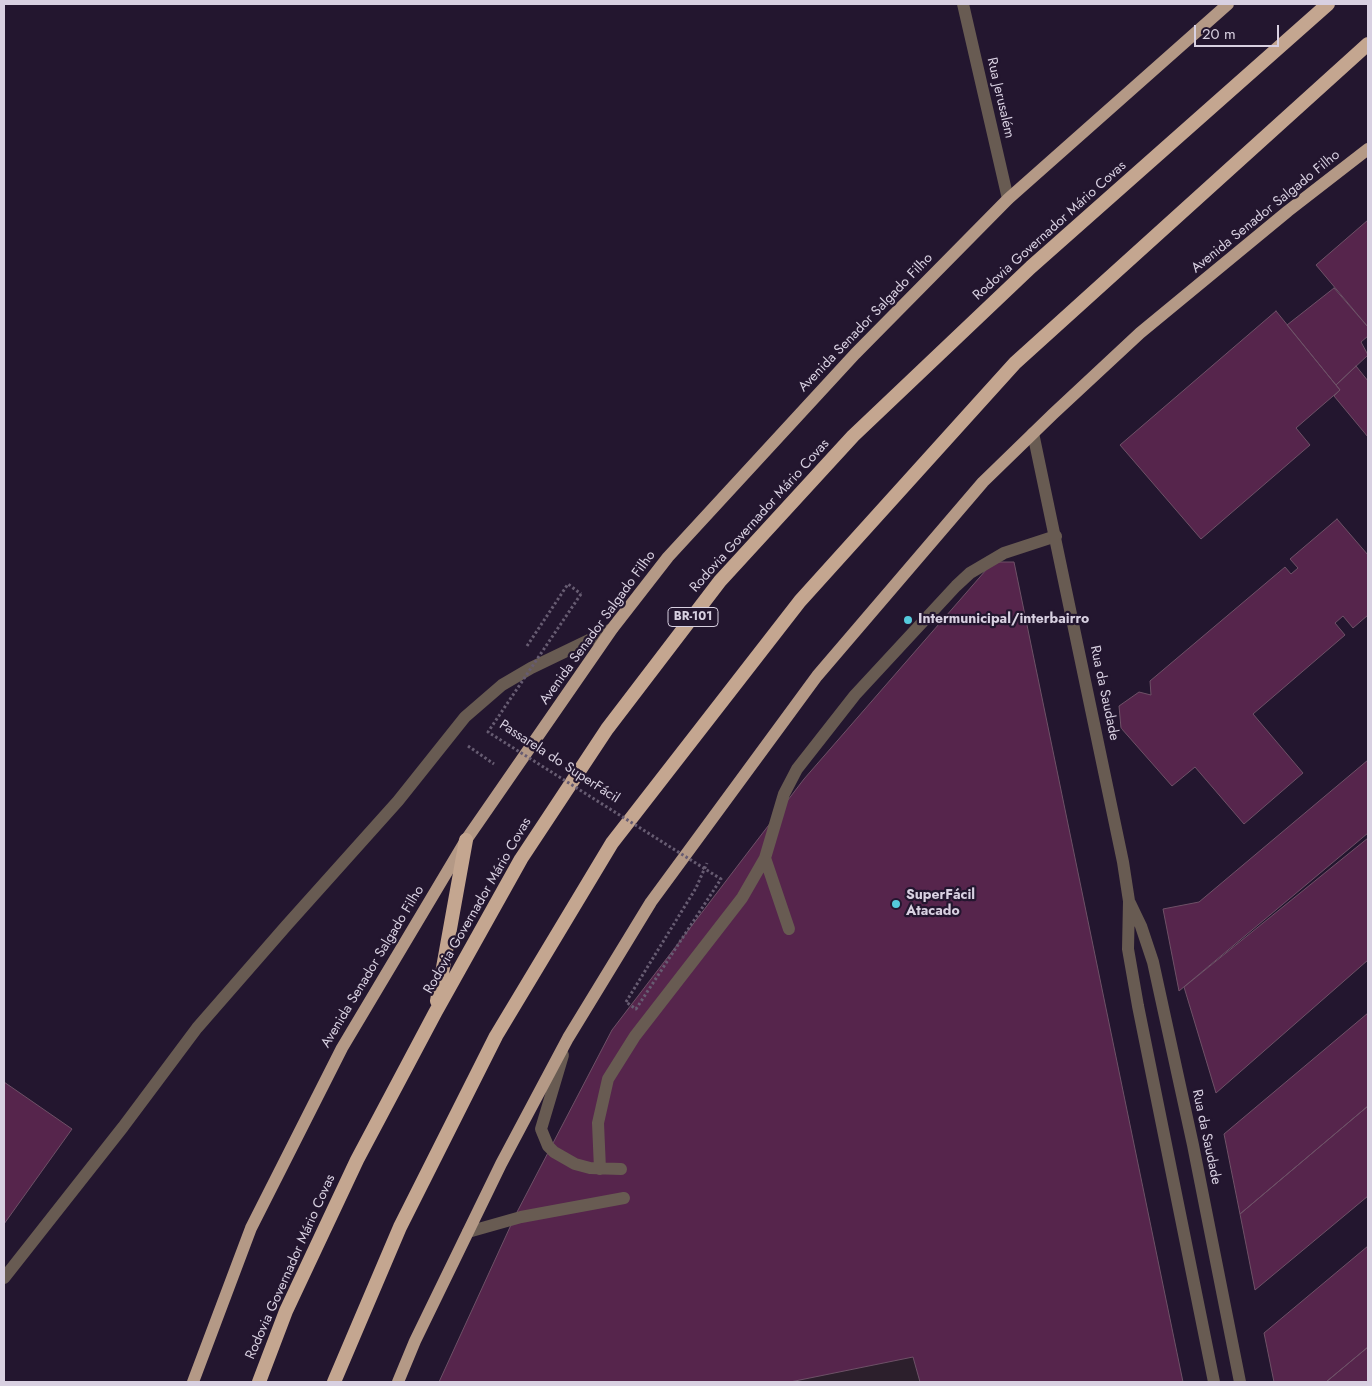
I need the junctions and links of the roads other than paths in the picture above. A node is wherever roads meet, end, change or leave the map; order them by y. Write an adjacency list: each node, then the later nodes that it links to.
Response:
1 (962, 4): 6 (street, Rua Jerusalém)
2 (1228, 4): 6 (main road, Avenida Senador Salgado Filho)
3 (1328, 4): 14 (highway, Rodovia Governador Mário Covas / BR-101)
4 (1368, 44): 23 (highway)
5 (1368, 148): 7 (main road, Avenida Senador Salgado Filho)
6 (1008, 200): 9 (main road, Avenida Senador Salgado Filho)
7 (1033, 433): 8 (street, Rua da Saudade); 15 (main road, Avenida Senador Salgado Filho)
8 (1056, 536): 11 (street); 12 (street, Rua da Saudade)
9 (612, 629): 10 (main road, Avenida Senador Salgado Filho); 20 (street)
10 (466, 840): 14 (highway); 21 (main road, Avenida Senador Salgado Filho)
11 (765, 858): 13 (street); 16 (street)
12 (1129, 901): 25 (street, Rua da Saudade); 26 (street, Rua da Saudade)
13 (789, 928)
14 (434, 1013): 22 (highway, Rodovia Governador Mário Covas / BR-101)
15 (568, 1038): 16 (street); 19 (main road, Avenida Senador Salgado Filho)
16 (600, 1169): 17 (street)
17 (621, 1169)
18 (624, 1198): 19 (street)
19 (468, 1232): 24 (main road, Avenida Senador Salgado Filho)
20 (4, 1278)
21 (193, 1382)
22 (258, 1382)
23 (334, 1382)
24 (398, 1382)
25 (1214, 1382)
26 (1240, 1382)

